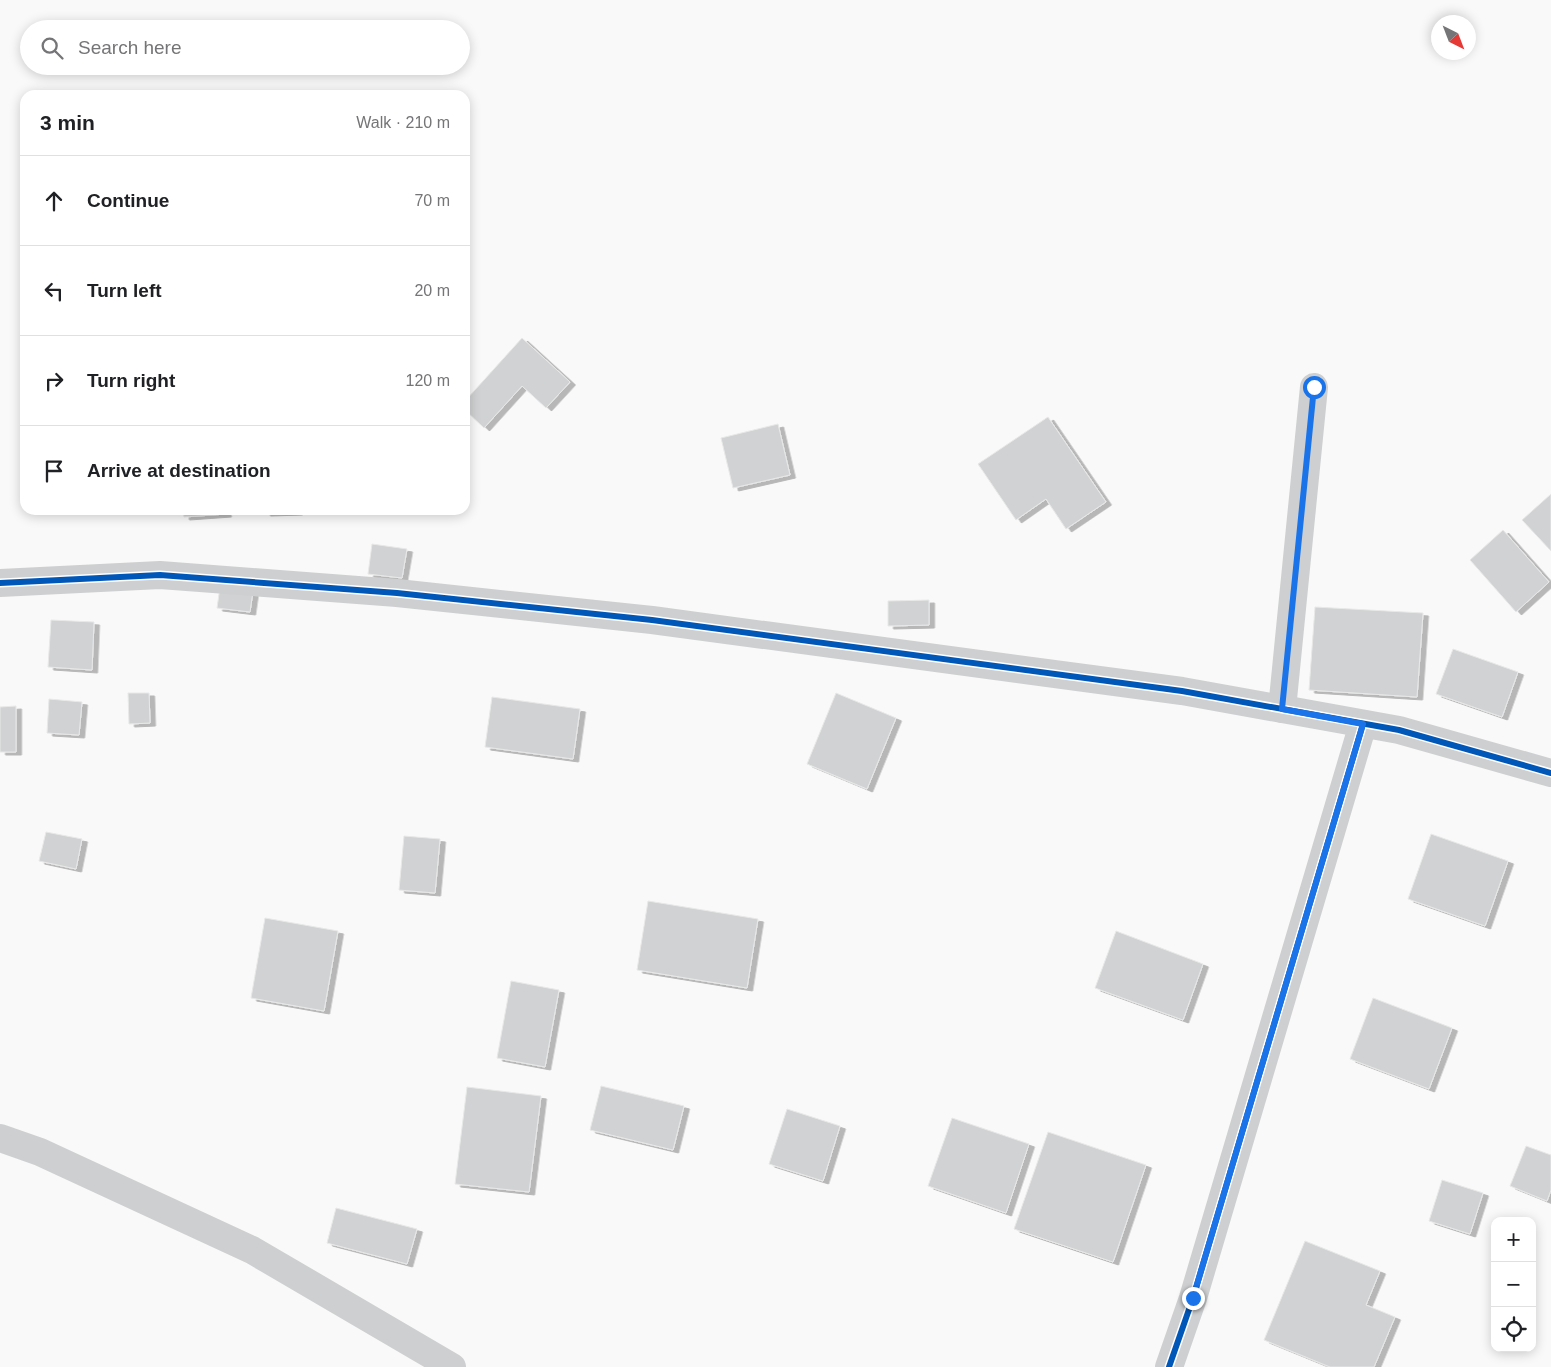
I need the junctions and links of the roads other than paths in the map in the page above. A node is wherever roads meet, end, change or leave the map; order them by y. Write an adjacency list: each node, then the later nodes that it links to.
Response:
1 (1314, 387): 3 (street)
2 (0, 583): 3 (street)
3 (1282, 709): 4 (street)
4 (1363, 724): 5 (street); 8 (street)
5 (1551, 772)
6 (0, 1138): 7 (street)
7 (452, 1367)
8 (1169, 1367)

